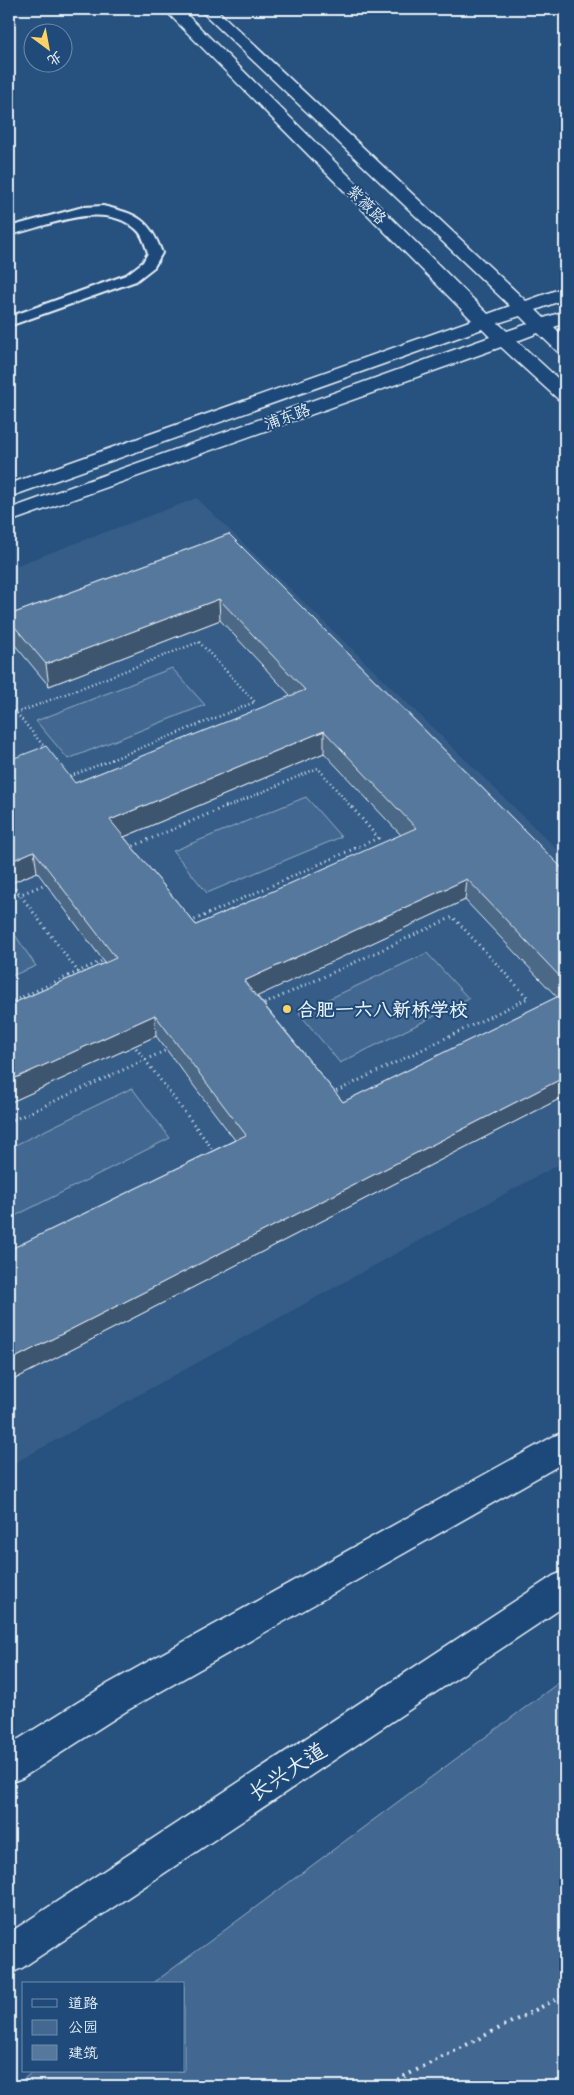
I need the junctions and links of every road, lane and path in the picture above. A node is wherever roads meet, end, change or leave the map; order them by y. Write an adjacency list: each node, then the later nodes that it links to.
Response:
1 (172, 9): 8 (street, 紫薇路)
2 (207, 9): 5 (street, 紫薇路)
3 (9, 231): 7 (lane)
4 (565, 293): 5 (street, 浦东路)
5 (522, 308): 8 (street, 浦东路); 9 (street, 紫薇路)
6 (565, 317): 9 (street, 浦东路)
7 (9, 322)
8 (485, 322): 10 (street, 紫薇路); 13 (street, 浦东路)
9 (540, 326): 10 (street, 浦东路); 11 (street, 紫薇路)
10 (503, 339): 12 (street, 紫薇路); 14 (street, 浦东路)
11 (565, 348)
12 (565, 395)
13 (9, 491)
14 (9, 516)
15 (9, 704): 17 (path)
16 (9, 716): 19 (path)
17 (46, 749)
18 (65, 772): 20 (path)
19 (64, 779)
20 (71, 779)
21 (134, 854): 26 (path)
22 (9, 880): 30 (path)
23 (54, 880): 24 (path)
24 (9, 899)
25 (184, 914): 26 (path)
26 (190, 922): 27 (path); 28 (path)
27 (182, 926)
28 (197, 930)
29 (113, 956): 30 (path)
30 (78, 972): 31 (path); 32 (path)
31 (84, 980)
32 (9, 1003)
33 (265, 1012): 37 (path)
34 (131, 1042): 41 (path)
35 (172, 1047): 39 (path)
36 (327, 1086): 37 (path)
37 (333, 1094): 38 (path)
38 (324, 1098)
39 (9, 1122)
40 (222, 1147): 41 (path)
41 (214, 1151): 42 (path)
42 (205, 1155)
43 (565, 1446): 45 (street)
44 (565, 1587): 46 (street, 长兴大道)
45 (9, 1765)
46 (9, 1955)
47 (565, 1995): 48 (path)
48 (385, 2086)

